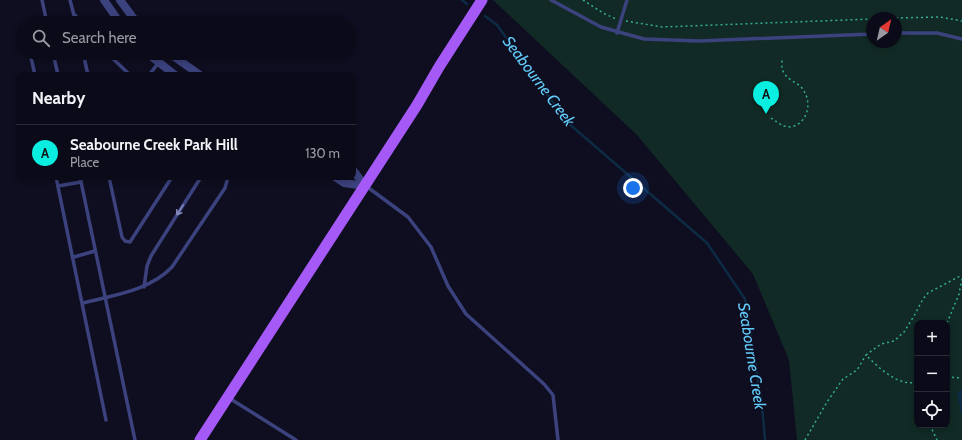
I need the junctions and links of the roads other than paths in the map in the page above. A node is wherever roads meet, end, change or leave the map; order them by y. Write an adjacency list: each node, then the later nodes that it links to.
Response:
1 (42, 0): 11 (lane)
2 (70, 0): 10 (lane)
3 (104, 0): 14 (street)
4 (120, 0): 15 (street)
5 (482, 0): 44 (main road)
6 (552, 0): 9 (lane)
7 (558, 0): 9 (lane)
8 (627, 0): 16 (lane)
9 (562, 4): 16 (lane)
10 (73, 12): 12 (lane); 13 (lane)
11 (45, 16)
12 (74, 16)
13 (76, 16)
14 (115, 16)
15 (132, 16)
16 (618, 33): 18 (lane)
17 (902, 33): 19 (lane)
18 (866, 34)
19 (962, 39)
20 (32, 60): 28 (lane)
21 (55, 60): 29 (lane)
22 (85, 60): 30 (lane)
23 (114, 60): 31 (lane)
24 (155, 60): 27 (street)
25 (160, 60): 27 (lane)
26 (179, 60): 34 (street)
27 (158, 63): 32 (lane); 33 (street)
28 (34, 72)
29 (57, 72)
30 (87, 72)
31 (127, 72)
32 (151, 72)
33 (171, 72)
34 (196, 72)
35 (356, 174): 44 (street)
36 (57, 180): 43 (lane)
37 (110, 180): 38 (lane)
38 (170, 180)
39 (200, 180): 47 (lane, one-way to 47)
40 (227, 180): 47 (lane)
41 (340, 180): 44 (street)
42 (82, 182): 43 (lane); 45 (lane)
43 (58, 186): 46 (lane)
44 (365, 186): 50 (main road); 55 (lane)
45 (95, 251): 46 (lane); 48 (lane)
46 (74, 257): 49 (lane)
47 (144, 287): 48 (lane)
48 (105, 298): 49 (lane); 52 (lane)
49 (83, 303): 51 (lane)
50 (228, 397): 53 (main road); 54 (lane)
51 (106, 420)
52 (135, 440)
53 (200, 440)
54 (296, 440)
55 (558, 440)

